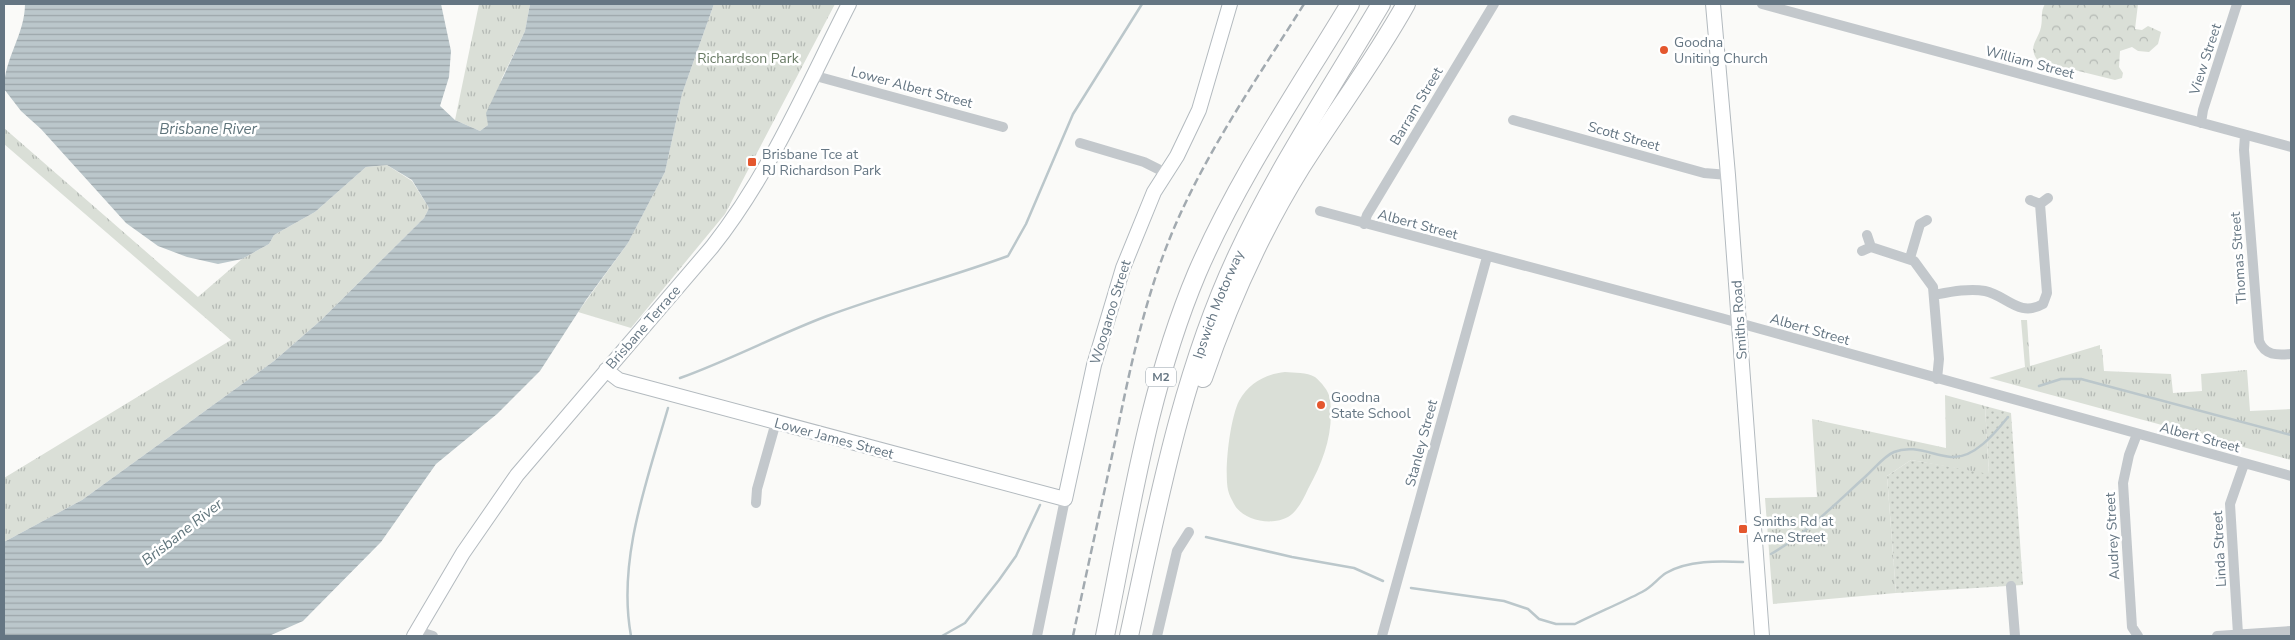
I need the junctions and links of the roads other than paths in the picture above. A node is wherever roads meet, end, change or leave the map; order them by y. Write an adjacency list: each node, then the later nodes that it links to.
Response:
1 (849, 4): 10 (street, Brisbane Terrace)
2 (1230, 4): 17 (street, Woogaroo Street)
3 (1381, 4): 35 (highway, Ipswich Motorway / M2)
4 (1406, 4): 35 (highway)
5 (1494, 4): 22 (street, Barram Street)
6 (1713, 4): 18 (street, Smiths Road)
7 (1762, 4): 12 (street, William Street)
8 (2238, 4): 12 (street, View Street)
9 (1349, 5): 45 (highway, Ipswich Motorway / M2)
10 (812, 75): 13 (street, Lower Albert Street); 29 (street, Brisbane Terrace)
11 (1513, 120): 18 (street, Scott Street)
12 (2201, 122): 14 (street, William Street)
13 (1003, 127)
14 (2245, 135): 16 (street, William Street); 28 (street, Thomas Street)
15 (1080, 143): 17 (street)
16 (2291, 147)
17 (1166, 173): 36 (street, Woogaroo Street)
18 (1728, 176): 27 (street, Smiths Road)
19 (2030, 200): 26 (street)
20 (1320, 211): 22 (street, Albert Street)
21 (1920, 221): 25 (street)
22 (1364, 224): 24 (street, Albert Street)
23 (1867, 235): 25 (street)
24 (1487, 257): 27 (street, Albert Street); 48 (street, Stanley Street)
25 (1910, 258): 26 (street)
26 (1934, 295): 30 (street)
27 (1739, 323): 30 (street, Albert Street); 49 (street, Smiths Road)
28 (2291, 354)
29 (606, 370): 31 (street, Lower James Street); 41 (street, Brisbane Terrace)
30 (1936, 379): 32 (street, Albert Street)
31 (776, 422): 36 (street, Lower James Street); 37 (street)
32 (2137, 434): 33 (street, Albert Street); 51 (street, Audrey Street)
33 (2244, 464): 34 (street, Albert Street); 42 (street, Linda Street)
34 (2291, 476)
35 (1161, 487): 46 (highway, Ipswich Motorway / M2)
36 (1065, 499): 44 (street, Woogaroo Street)
37 (756, 503)
38 (1189, 532): 47 (street)
39 (2011, 586): 50 (street)
40 (2291, 631): 42 (street)
41 (416, 634): 43 (street)
42 (2238, 634): 52 (street)
43 (433, 636)
44 (1037, 636)
45 (1104, 636)
46 (1129, 636)
47 (1158, 636)
48 (1382, 636)
49 (1762, 636)
50 (2015, 636)
51 (2138, 636)
52 (2218, 636)

